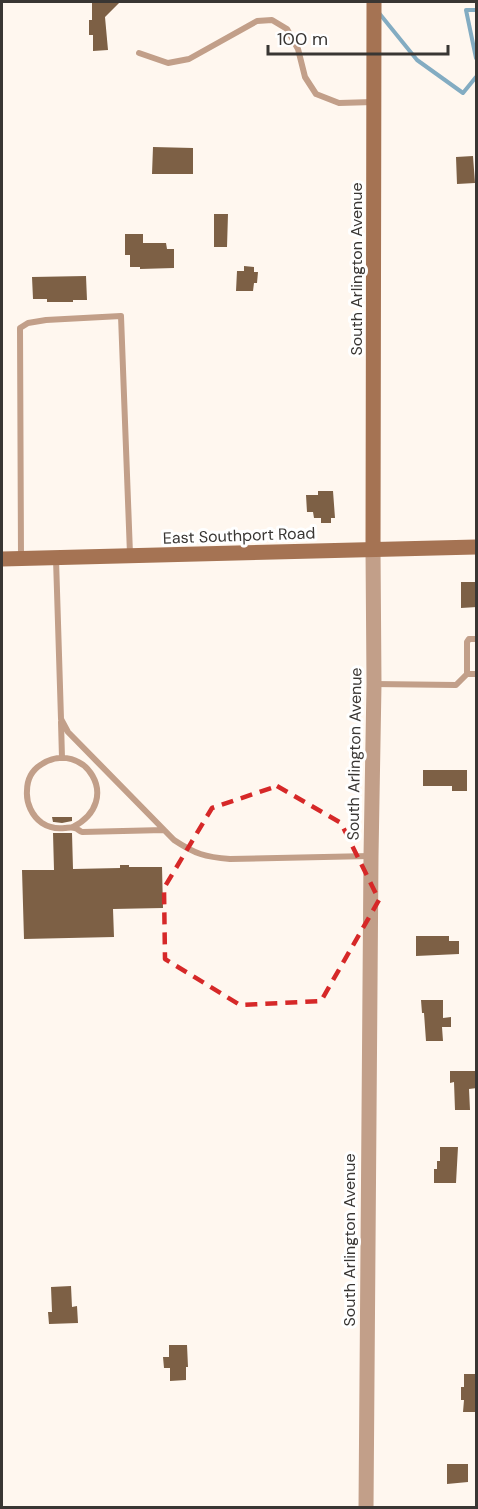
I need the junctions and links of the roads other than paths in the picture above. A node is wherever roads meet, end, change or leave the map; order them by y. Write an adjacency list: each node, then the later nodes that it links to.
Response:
1 (374, 2): 3 (main road, South Arlington Avenue)
2 (139, 52): 3 (lane)
3 (374, 102): 5 (main road, South Arlington Avenue)
4 (477, 547): 5 (main road, East Southport Road)
5 (373, 549): 6 (main road, East Southport Road); 13 (street, South Arlington Avenue)
6 (130, 556): 7 (main road, East Southport Road); 8 (lane)
7 (56, 558): 8 (main road, East Southport Road); 14 (lane)
8 (21, 559): 9 (main road, East Southport Road)
9 (2, 560)
10 (477, 639): 11 (lane)
11 (467, 674): 12 (lane); 13 (lane)
12 (477, 674)
13 (374, 684): 18 (street, South Arlington Avenue)
14 (61, 718): 15 (lane); 17 (lane)
15 (62, 758): 16 (lane); 16 (lane)
16 (73, 827): 17 (lane)
17 (164, 830): 18 (lane)
18 (371, 856): 19 (street, South Arlington Avenue)
19 (366, 1508)

